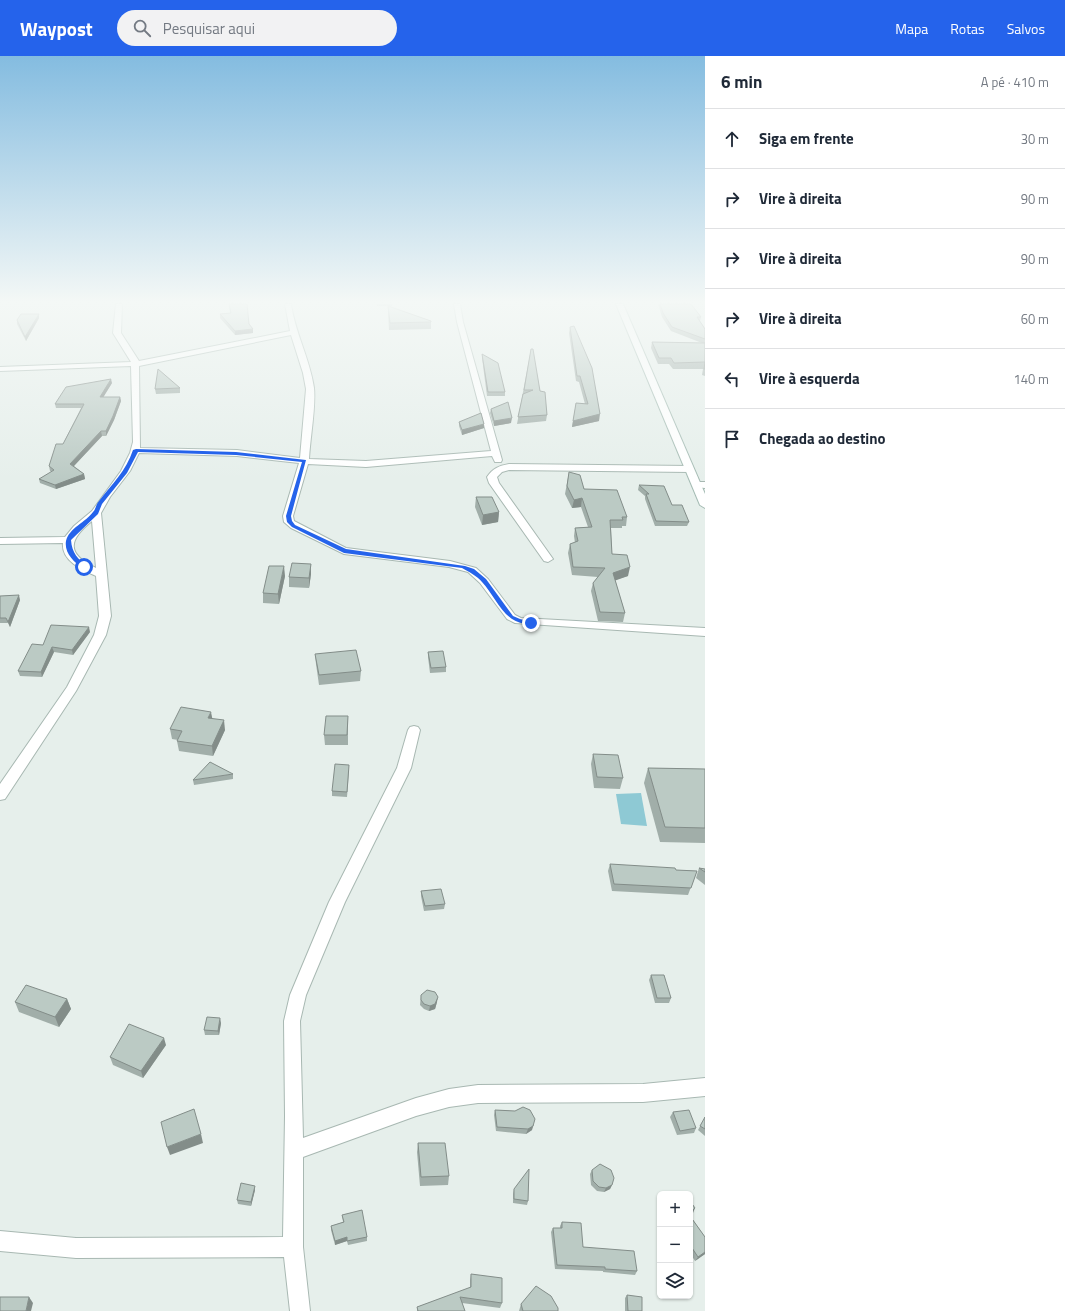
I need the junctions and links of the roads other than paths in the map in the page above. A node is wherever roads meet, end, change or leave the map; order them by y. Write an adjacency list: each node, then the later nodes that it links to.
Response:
1 (143, 363): 5 (street)
2 (304, 363): 9 (street)
3 (472, 363): 8 (street)
4 (644, 363): 11 (street)
5 (135, 364): 6 (street); 7 (street)
6 (0, 369)
7 (136, 450): 9 (street); 14 (street)
8 (495, 453): 9 (street); 10 (street)
9 (304, 461): 19 (street)
10 (500, 468): 11 (street); 17 (street)
11 (690, 469): 12 (street)
12 (701, 485): 13 (street)
13 (705, 505)
14 (96, 513): 15 (street); 18 (street)
15 (69, 540): 16 (street); 18 (street)
16 (0, 541)
17 (548, 559)
18 (101, 574): 21 (street)
19 (705, 632)
20 (414, 730): 23 (street)
21 (0, 795)
22 (705, 1087): 23 (street)
23 (294, 1151): 25 (street)
24 (0, 1241): 25 (street)
25 (293, 1247): 26 (street)
26 (300, 1311)

